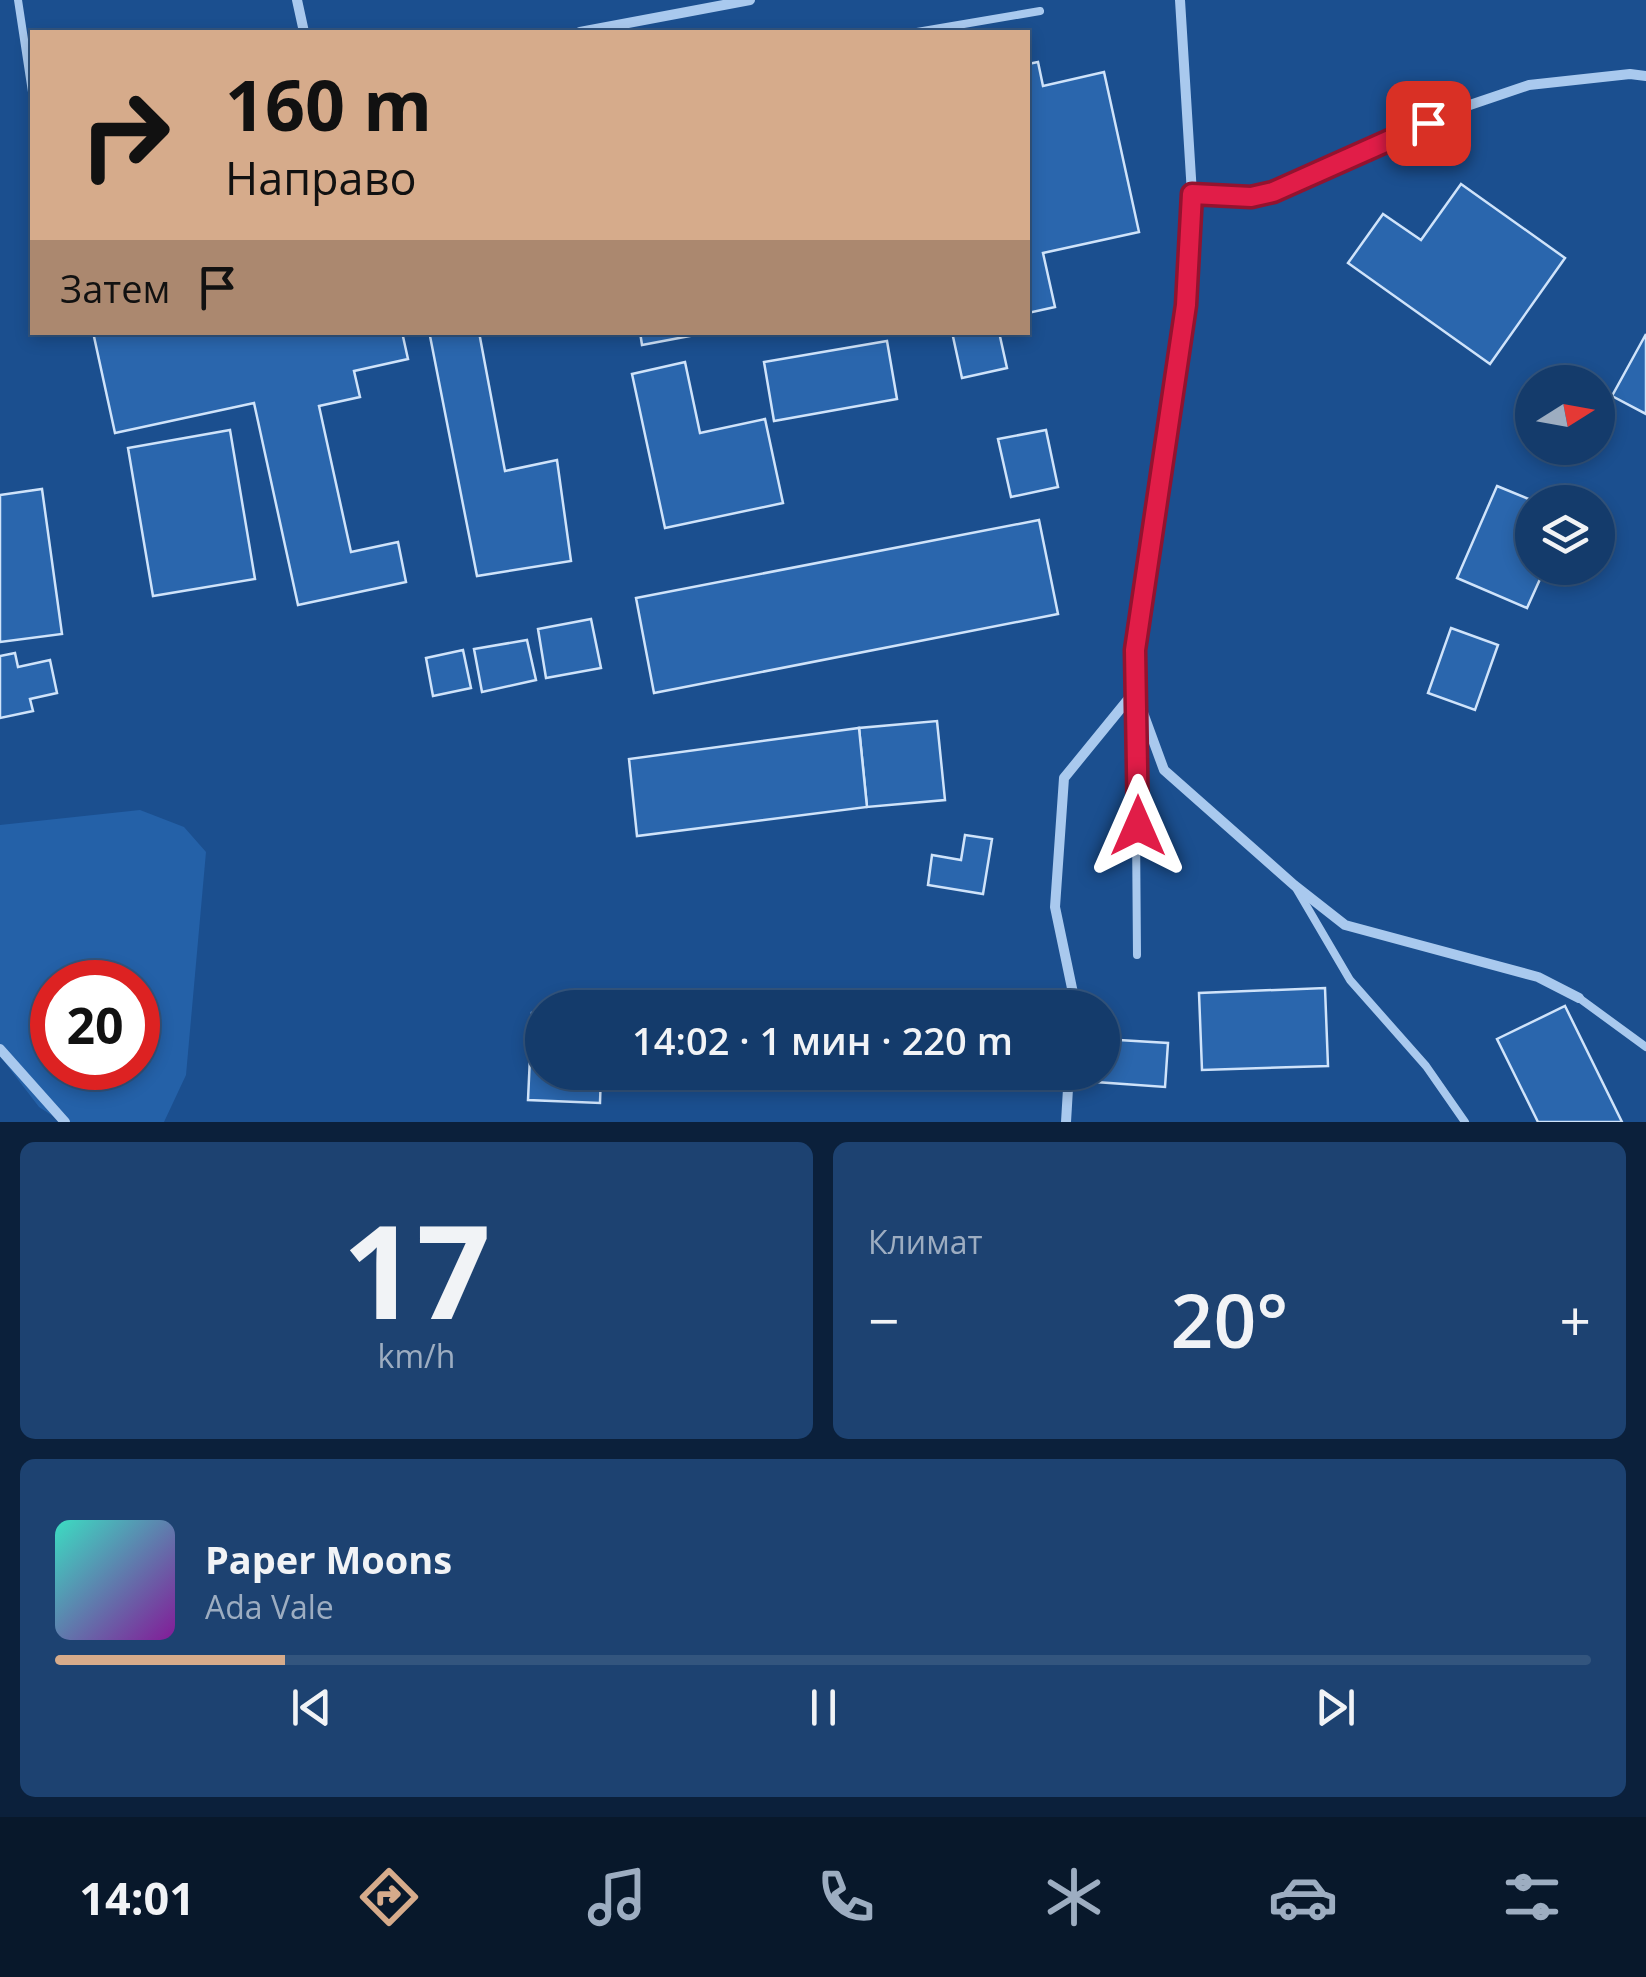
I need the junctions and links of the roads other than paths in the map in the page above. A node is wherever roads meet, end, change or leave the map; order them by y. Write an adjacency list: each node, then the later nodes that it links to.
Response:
1 (18, 0): 10 (lane)
2 (297, 0): 6 (street)
3 (750, 0): 7 (street)
4 (1180, 0): 11 (street)
5 (1040, 10): 8 (lane)
6 (304, 30)
7 (591, 30)
8 (927, 30)
9 (1646, 76): 11 (street)
10 (30, 79)
11 (1192, 194): 12 (street)
12 (1135, 691): 13 (street); 14 (lane); 15 (street)
13 (1294, 884): 16 (street); 22 (lane)
14 (1137, 955)
15 (1072, 990)
16 (1579, 998): 17 (lane)
17 (1646, 1047)
18 (0, 1049): 20 (street)
19 (1068, 1090): 21 (street)
20 (65, 1122)
21 (1066, 1122)
22 (1465, 1122)

